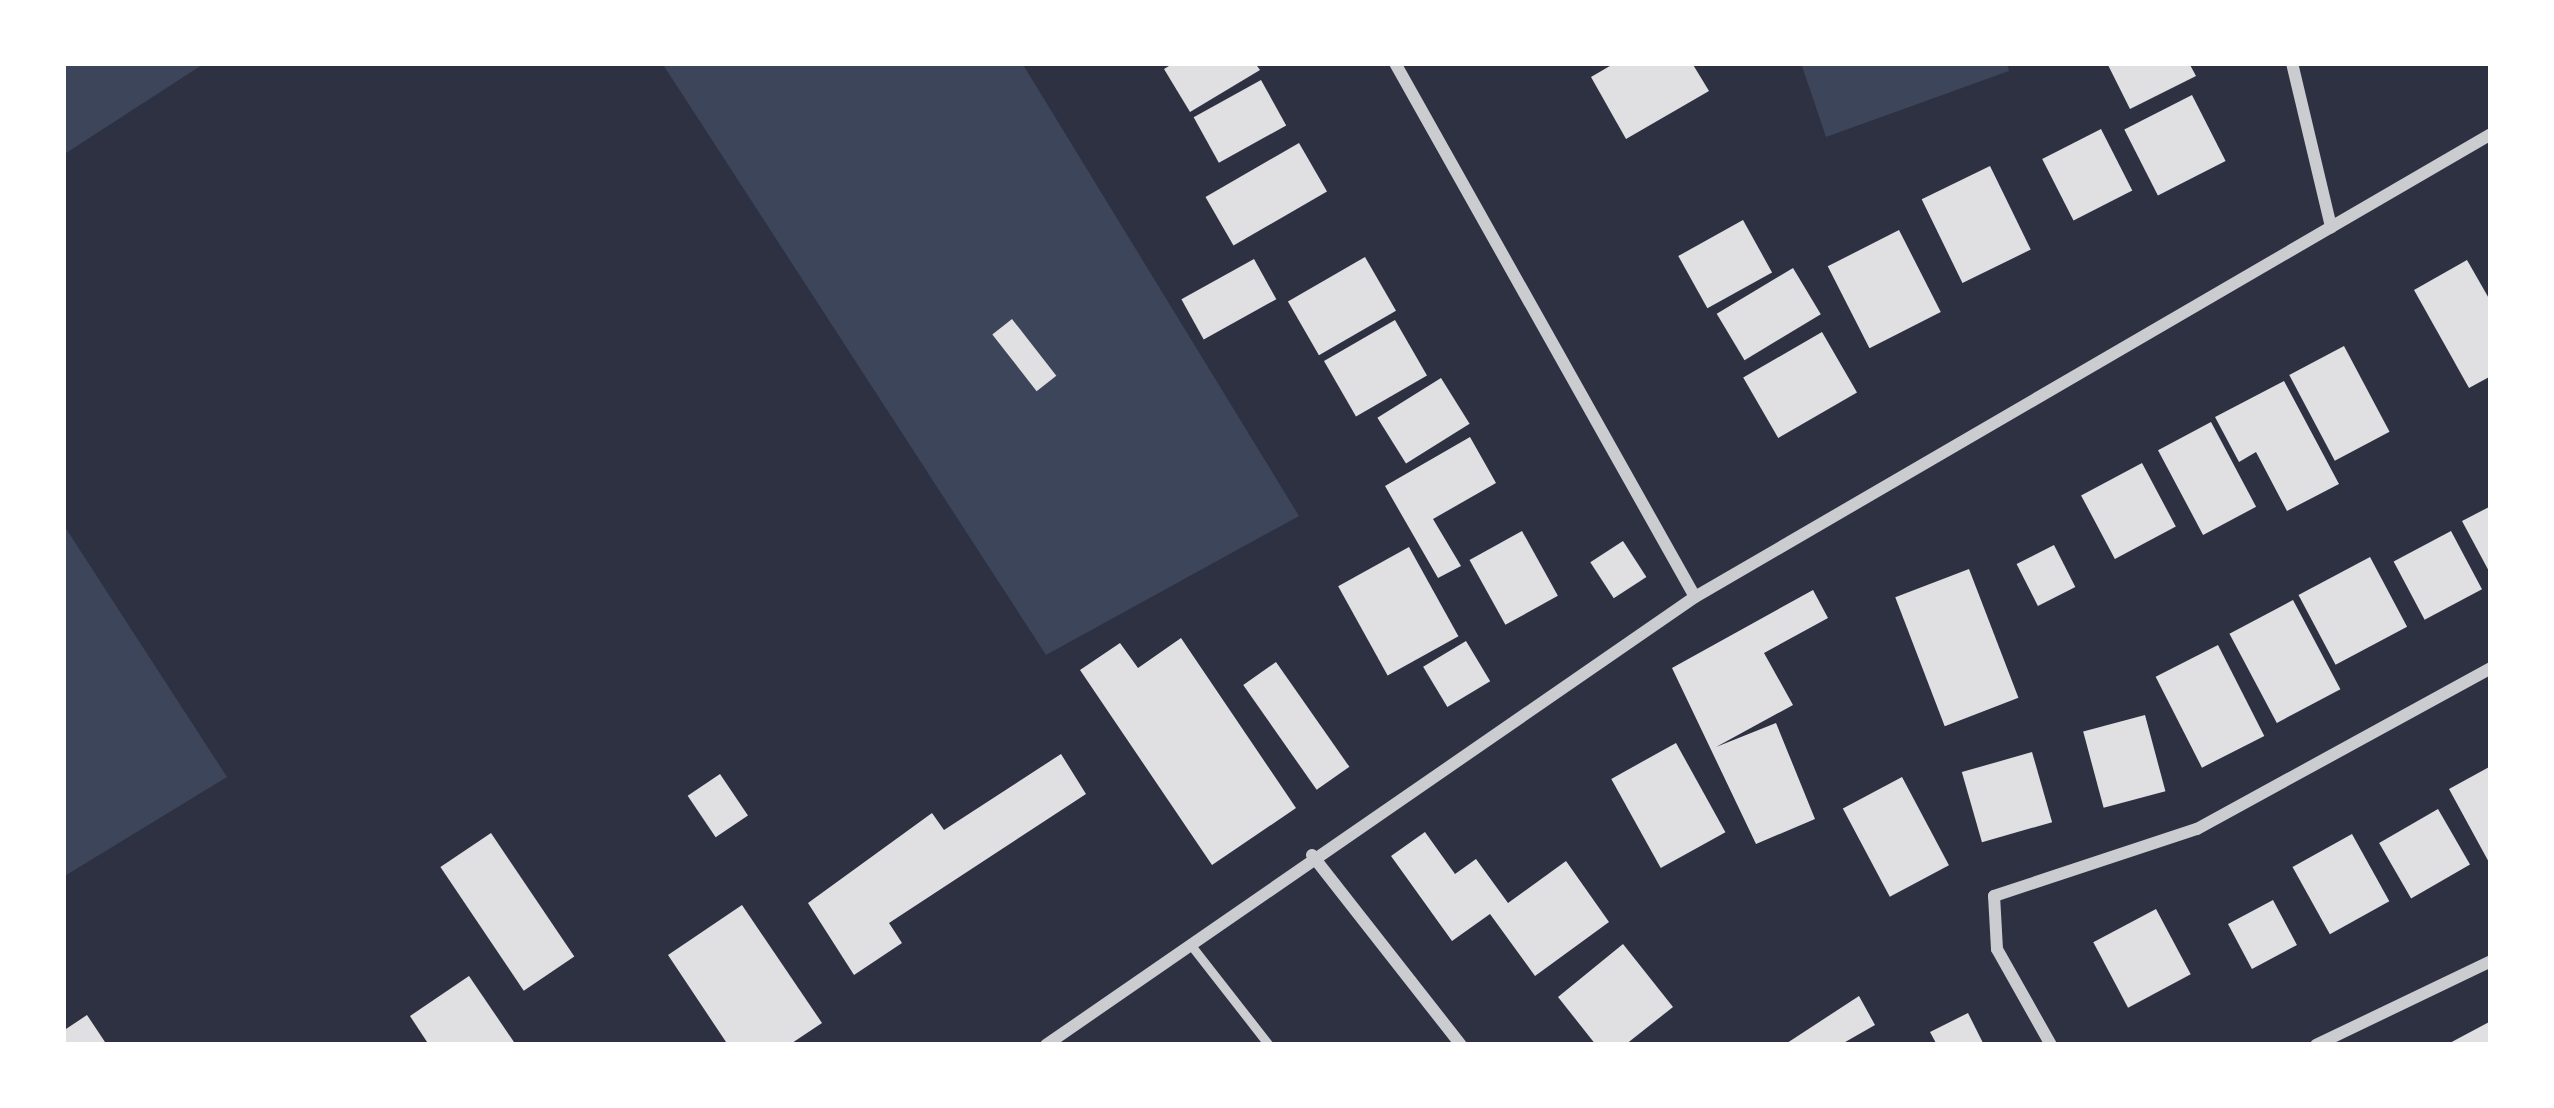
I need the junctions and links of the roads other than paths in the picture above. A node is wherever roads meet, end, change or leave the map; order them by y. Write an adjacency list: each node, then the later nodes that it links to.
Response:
1 (1395, 63): 5 (street)
2 (2292, 63): 4 (street)
3 (2491, 134): 4 (street)
4 (2331, 227): 5 (street)
5 (1695, 597): 7 (street)
6 (2491, 668): 13 (street)
7 (1312, 855): 8 (street); 12 (street)
8 (1190, 944): 10 (street); 11 (lane)
9 (2491, 962): 14 (street)
10 (1046, 1045)
11 (1269, 1045)
12 (1461, 1045)
13 (2051, 1045)
14 (2317, 1045)

